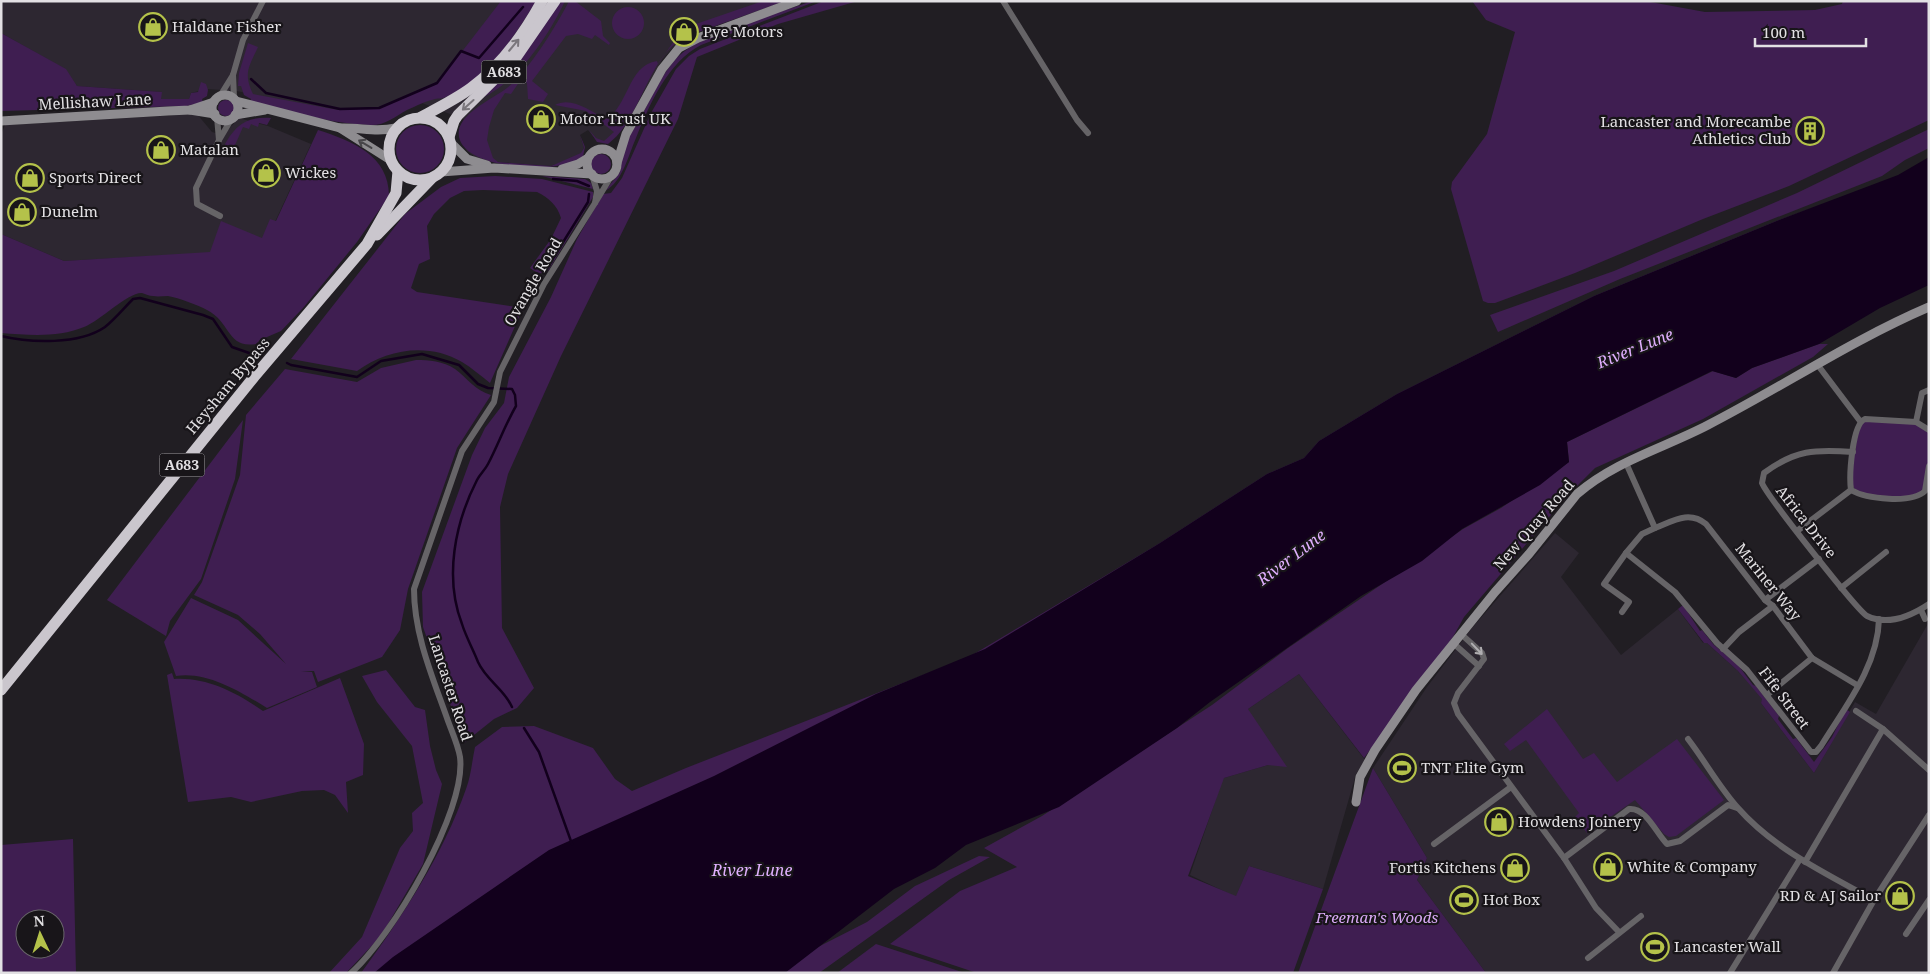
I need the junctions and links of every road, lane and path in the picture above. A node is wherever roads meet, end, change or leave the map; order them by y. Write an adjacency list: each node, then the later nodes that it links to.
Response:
1 (263, 1): 6 (street)
2 (542, 1): 13 (highway, A683, one-way to 2)
3 (555, 1): 20 (highway, A683, one-way to 20)
4 (797, 1): 18 (main road)
5 (1003, 1): 17 (street)
6 (232, 75): 7 (street); 8 (street)
7 (217, 99): 8 (main road); 9 (main road, Mellishaw Lane); 11 (main road)
8 (235, 100): 10 (main road); 12 (main road)
9 (190, 110): 11 (main road, Mellishaw Lane); 14 (main road, Mellishaw Lane)
10 (265, 110): 12 (main road); 15 (main road)
11 (216, 116): 12 (main road); 19 (street)
12 (234, 117): 19 (street)
13 (421, 117): 16 (highway, A683); 20 (highway)
14 (1, 120)
15 (340, 128): 16 (main road); 24 (main road, one-way to 15)
16 (396, 128): 24 (highway, A683)
17 (1088, 133)
18 (626, 134): 21 (main road); 23 (main road)
19 (219, 140): 31 (street)
20 (450, 140): 25 (main road); 27 (highway, A683)
21 (604, 149): 22 (main road); 23 (main road)
22 (588, 158): 26 (main road); 28 (main road)
23 (617, 163): 29 (main road)
24 (395, 166): 27 (highway); 32 (highway, Heysham Bypass / A683)
25 (494, 168): 26 (main road); 27 (main road)
26 (549, 171): 28 (main road)
27 (437, 175): 32 (highway, Heysham Bypass / A683)
28 (592, 175): 29 (main road); 30 (street)
29 (612, 175): 30 (street, Ovangle Road)
30 (595, 203): 36 (street, Ovangle Road)
31 (220, 216)
32 (366, 244): 64 (highway, Heysham Bypass / A683)
33 (1929, 307): 34 (main road, New Quay Road)
34 (1817, 364): 37 (street); 41 (main road, New Quay Road)
35 (1929, 390): 38 (street)
36 (496, 398): 83 (street, Lancaster Road)
37 (1860, 421): 38 (street); 40 (street)
38 (1916, 422): 39 (street)
39 (1929, 430)
40 (1853, 452): 43 (street); 46 (street, Africa Drive)
41 (1626, 463): 45 (street); 58 (main road, New Quay Road)
42 (1929, 466): 44 (street)
43 (1851, 490): 44 (street); 46 (street)
44 (1927, 492)
45 (1655, 528): 48 (street); 51 (street, Mariner Way)
46 (1797, 531): 49 (street, Africa Drive)
47 (1886, 552): 50 (street)
48 (1626, 553): 55 (street); 60 (street, Fife Street)
49 (1819, 559): 50 (street, Africa Drive); 51 (street)
50 (1841, 588): 56 (street, Africa Drive)
51 (1765, 600): 53 (street, Mariner Way)
52 (1929, 604): 54 (street)
53 (1773, 606): 60 (street); 61 (street, Mariner Way)
54 (1921, 610): 56 (street); 57 (street)
55 (1622, 612)
56 (1879, 619): 63 (street, Fife Street)
57 (1925, 619)
58 (1461, 634): 59 (main road, New Quay Road); 62 (street, one-way to 62)
59 (1453, 643): 62 (street); 71 (main road, New Quay Road)
60 (1723, 649): 65 (street, Fife Street)
61 (1812, 658): 63 (street, Mariner Way); 65 (street)
62 (1479, 666): 70 (street)
63 (1857, 685): 65 (street, Fife Street)
64 (1, 690)
65 (1767, 695)
66 (1856, 711): 67 (street)
67 (1883, 729): 69 (street); 76 (street)
68 (1688, 739): 72 (street)
69 (1929, 770)
70 (1511, 787): 74 (street); 75 (street)
71 (1356, 802)
72 (1738, 808): 75 (street); 76 (street)
73 (1929, 815): 77 (street)
74 (1434, 844)
75 (1564, 858): 80 (street)
76 (1803, 861): 77 (street); 84 (street)
77 (1874, 900): 85 (street)
78 (1929, 900): 81 (street)
79 (1641, 916): 80 (street)
80 (1619, 932): 82 (street)
81 (1906, 934)
82 (1588, 958)
83 (351, 973)
84 (1730, 973)
85 (1833, 973)

